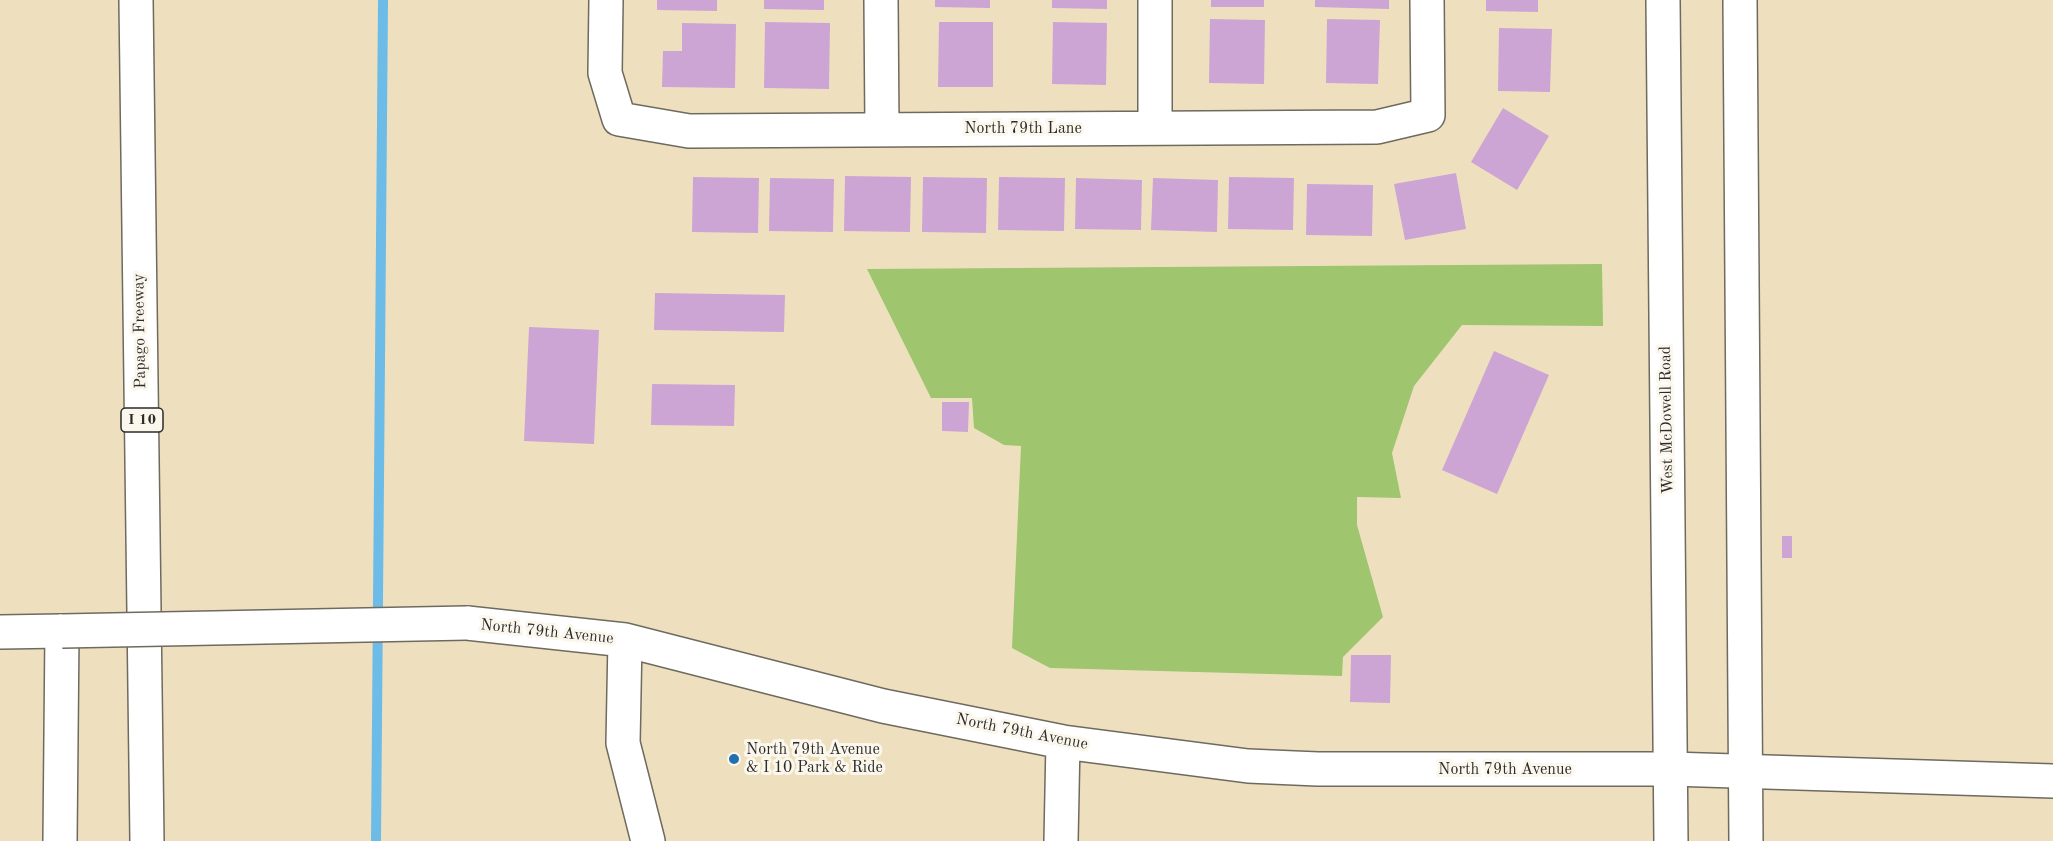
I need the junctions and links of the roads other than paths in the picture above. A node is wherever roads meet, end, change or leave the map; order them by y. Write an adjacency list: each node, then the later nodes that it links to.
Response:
1 (136, 0): 18 (main road, Papago Freeway / I 10)
2 (606, 0): 9 (main road, North 79th Lane)
3 (881, 0): 9 (main road)
4 (1155, 0): 8 (main road)
5 (1427, 0): 8 (main road, North 79th Lane)
6 (1663, 0): 14 (main road, West McDowell Road)
7 (1740, 0): 15 (main road)
8 (1155, 128): 9 (main road, North 79th Lane)
9 (882, 130)
10 (62, 631): 11 (main road, North 79th Avenue); 12 (main road, North 79th Avenue, bridge); 17 (main road)
11 (0, 632)
12 (625, 640): 13 (main road, North 79th Avenue); 19 (main road)
13 (1063, 742): 14 (main road, North 79th Avenue); 20 (main road)
14 (1671, 769): 15 (main road, North 79th Avenue); 21 (main road, West McDowell Road)
15 (1745, 772): 16 (main road, North 79th Avenue); 22 (main road)
16 (2053, 781)
17 (60, 841)
18 (147, 841)
19 (648, 841)
20 (1061, 841)
21 (1671, 841)
22 (1746, 841)

